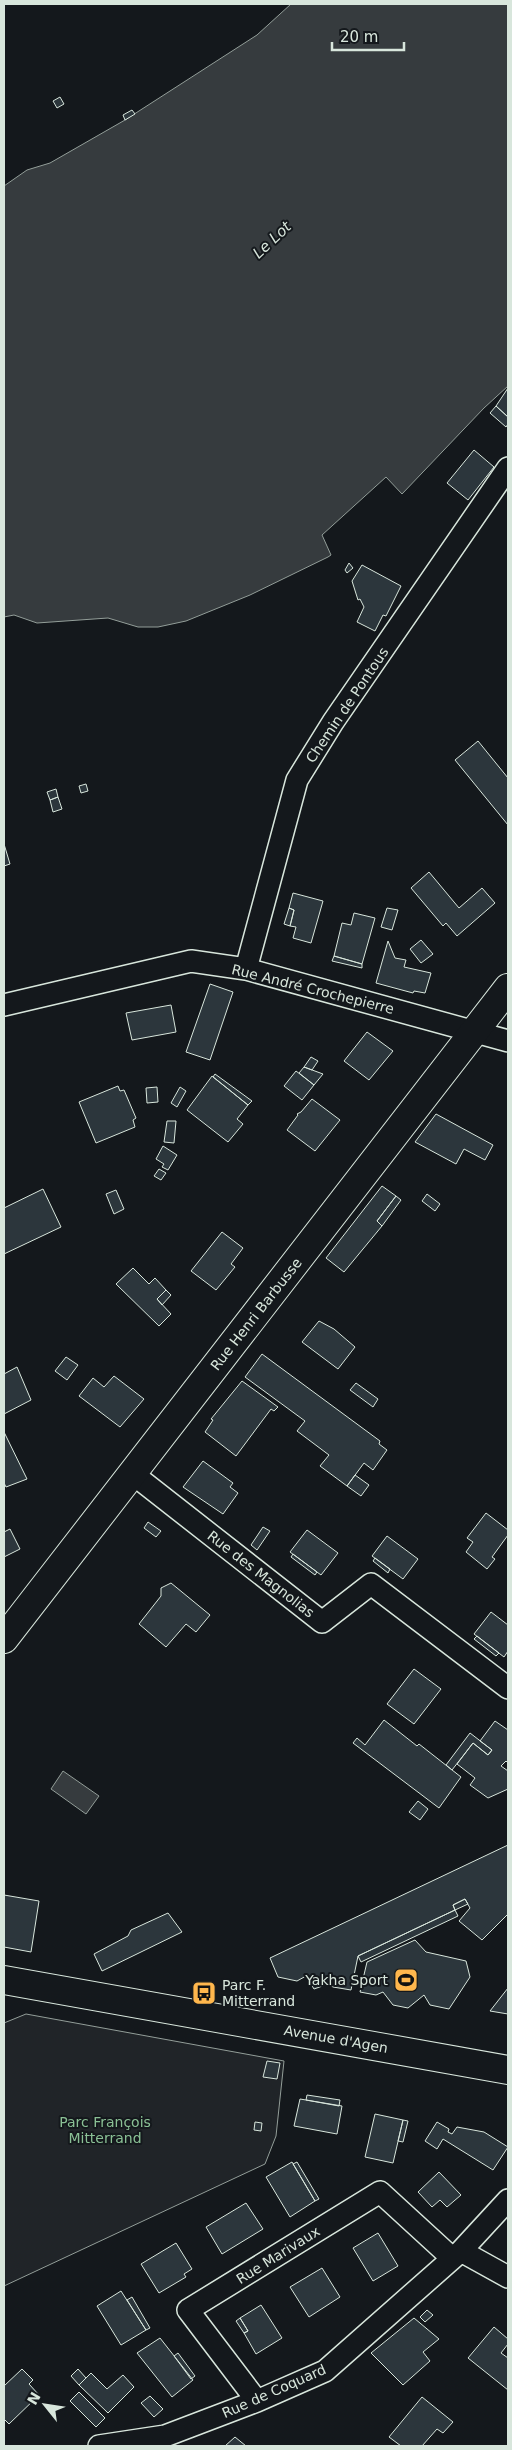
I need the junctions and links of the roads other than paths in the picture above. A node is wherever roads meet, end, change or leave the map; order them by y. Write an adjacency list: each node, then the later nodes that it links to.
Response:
1 (508, 468): 2 (street, Chemin de Pontous)
2 (246, 969): 4 (street, Rue André Crochepierre); 5 (street, Rue André Crochepierre)
3 (508, 988): 5 (main road, Rue Henri Barbusse)
4 (4, 1005)
5 (475, 1032): 6 (street, Rue André Crochepierre); 7 (main road, Rue Henri Barbusse)
6 (508, 1041)
7 (133, 1474): 8 (main road, Rue Henri Barbusse); 9 (street, Rue des Magnolias)
8 (4, 1639)
9 (508, 1688)
10 (4, 1980): 11 (main road, Avenue d'Agen)
11 (508, 2070)
12 (508, 2200): 13 (street, Rue de Coquard)
13 (457, 2254): 14 (street); 15 (street, Rue de Coquard); 15 (street, Rue Marivaux)
14 (508, 2277)
15 (257, 2401): 16 (street, Rue de Coquard)
16 (167, 2441): 17 (street, Rue de Coquard)
17 (99, 2446)

